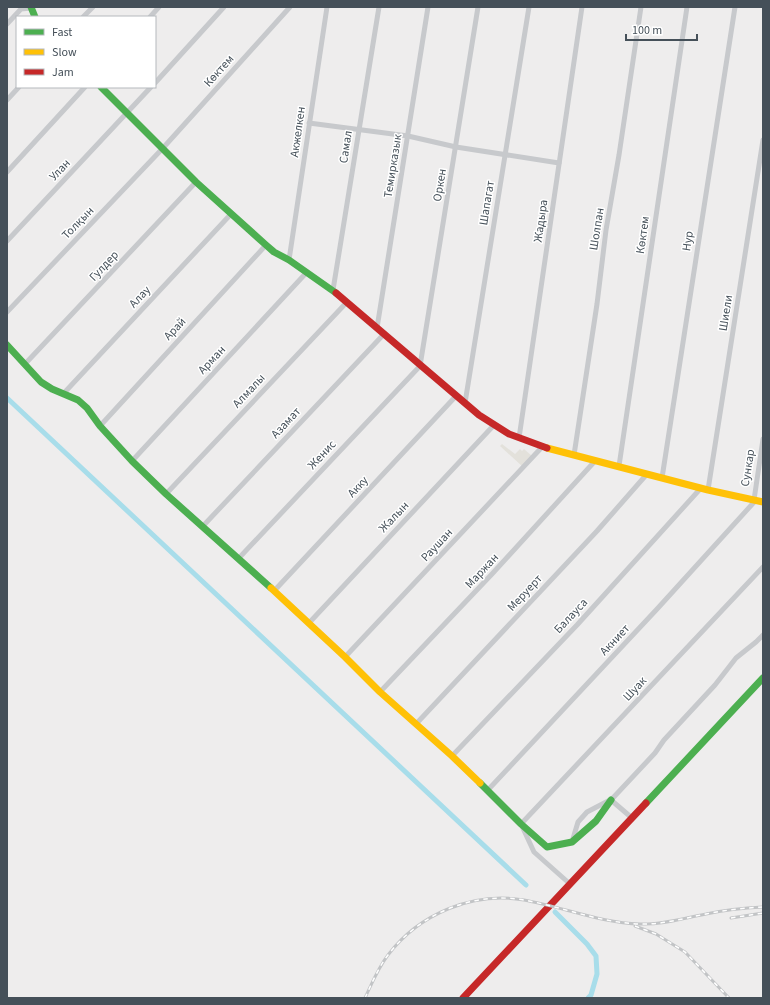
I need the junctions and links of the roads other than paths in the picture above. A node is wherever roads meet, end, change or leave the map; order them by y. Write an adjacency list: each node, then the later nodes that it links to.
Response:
1 (93, 7): 15 (street)
2 (159, 7): 16 (street)
3 (224, 7): 18 (street)
4 (290, 7): 30 (street, Көктем)
5 (327, 7): 25 (street, Акжелкен)
6 (378, 7): 26 (street, Самал)
7 (428, 7): 27 (street, Темирказык)
8 (478, 7): 29 (street, Оркен)
9 (529, 7): 31 (street, Шапагат)
10 (582, 7): 32 (street, Жадыра)
11 (641, 7): 56 (street, Шолпан)
12 (688, 7): 59 (street, Көктем)
13 (735, 7): 61 (street, Нур)
14 (31, 8): 17 (street)
15 (84, 16)
16 (151, 16)
17 (7, 24)
18 (156, 81)
19 (18, 88): 23 (street)
20 (84, 88): 33 (street)
21 (103, 88): 24 (street)
22 (150, 88): 24 (street, Улан)
23 (7, 100)
24 (128, 112): 30 (street); 36 (street, Улан)
25 (309, 122): 26 (street); 38 (street, Акжелкен)
26 (359, 130): 27 (street); 40 (street, Самал)
27 (408, 136): 29 (street); 43 (street, Темирказык)
28 (763, 140): 62 (street, Шиели)
29 (456, 146): 31 (street); 47 (street, Оркен)
30 (163, 148): 34 (street); 42 (street, Толқын)
31 (505, 154): 32 (street); 50 (street, Шапагат)
32 (559, 163): 53 (street, Жадыра)
33 (7, 172)
34 (196, 182): 35 (street); 46 (street, Гулдер)
35 (231, 214): 37 (street); 48 (street, Алау)
36 (7, 241)
37 (266, 245): 38 (street); 52 (street, Арай)
38 (289, 260): 39 (street)
39 (307, 272): 40 (street); 57 (street, Арман)
40 (333, 290): 41 (street)
41 (347, 302): 43 (street); 63 (street, Алмалы)
42 (7, 312)
43 (377, 328): 44 (street)
44 (384, 334): 47 (street); 65 (street, Азамат)
45 (7, 345): 46 (street)
46 (25, 364): 48 (street)
47 (420, 366): 49 (street); 66 (street, Женис)
48 (64, 393): 52 (street)
49 (456, 396): 50 (street); 68 (street, Акку)
50 (465, 403): 51 (street)
51 (494, 425): 53 (street); 69 (street, Жалын)
52 (100, 426): 57 (street)
53 (519, 438): 55 (street)
54 (763, 439): 64 (street, Сункар)
55 (543, 446): 56 (street); 71 (street, Раушан)
56 (574, 455): 58 (street)
57 (132, 461): 63 (street)
58 (596, 461): 59 (street); 73 (street, Маржан)
59 (619, 466): 60 (street)
60 (647, 474): 61 (street); 74 (street, Меруерт)
61 (662, 478): 62 (street)
62 (705, 489): 64 (street); 75 (street, Балауса)
63 (166, 494): 65 (street)
64 (757, 501): 76 (street, Акниет)
65 (203, 526): 66 (street)
66 (239, 558): 68 (street)
67 (763, 567): 79 (street, Шуак)
68 (274, 591): 69 (street)
69 (309, 622): 71 (street)
70 (763, 635): 77 (street)
71 (345, 657): 73 (street)
72 (763, 678): 78 (street)
73 (380, 692): 74 (street)
74 (416, 724): 75 (street)
75 (452, 756): 76 (street)
76 (487, 791): 79 (street)
77 (611, 800): 78 (street); 80 (street); 80 (street)
78 (632, 818): 81 (street)
79 (521, 824): 80 (street); 81 (street)
80 (572, 842)
81 (570, 884): 82 (street)
82 (463, 998)

